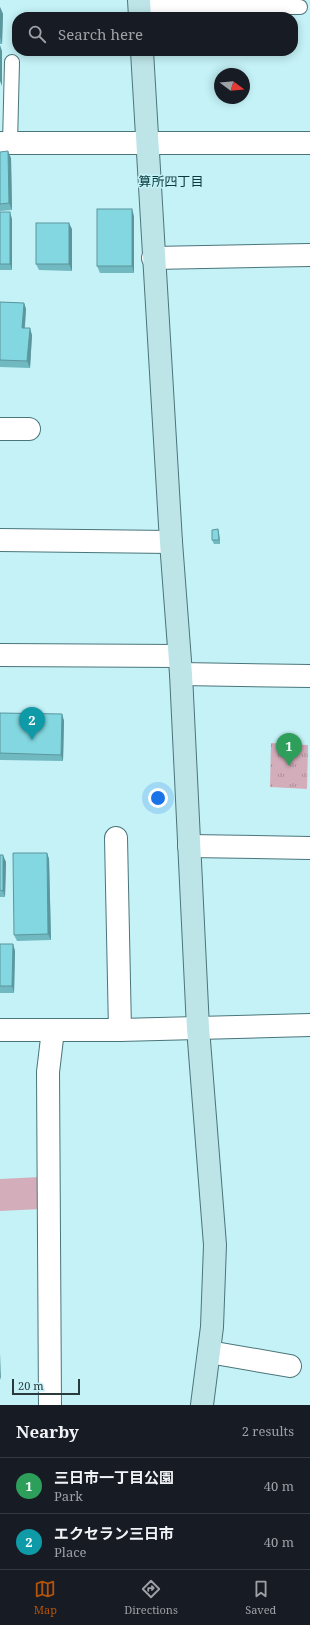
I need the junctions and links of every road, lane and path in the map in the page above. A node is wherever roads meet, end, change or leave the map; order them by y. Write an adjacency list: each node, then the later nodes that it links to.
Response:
1 (300, 7): 2 (lane)
2 (140, 8)
3 (142, 56): 5 (street)
4 (12, 62): 6 (lane)
5 (147, 142): 6 (street); 7 (street); 9 (street)
6 (5, 143)
7 (310, 143)
8 (310, 255): 9 (street)
9 (153, 258): 13 (street)
10 (0, 429): 11 (street)
11 (29, 430)
12 (0, 540): 13 (street)
13 (171, 542): 15 (street)
14 (0, 655): 15 (street)
15 (180, 665): 16 (street); 18 (street)
16 (310, 676)
17 (116, 838): 24 (street)
18 (189, 846): 19 (street); 21 (street)
19 (310, 848)
20 (310, 1025): 21 (street)
21 (198, 1028): 24 (street); 25 (street)
22 (0, 1030): 23 (street)
23 (53, 1030): 24 (street); 27 (street)
24 (120, 1030)
25 (209, 1352): 26 (street); 28 (street)
26 (290, 1366)
27 (50, 1405)
28 (202, 1405)

